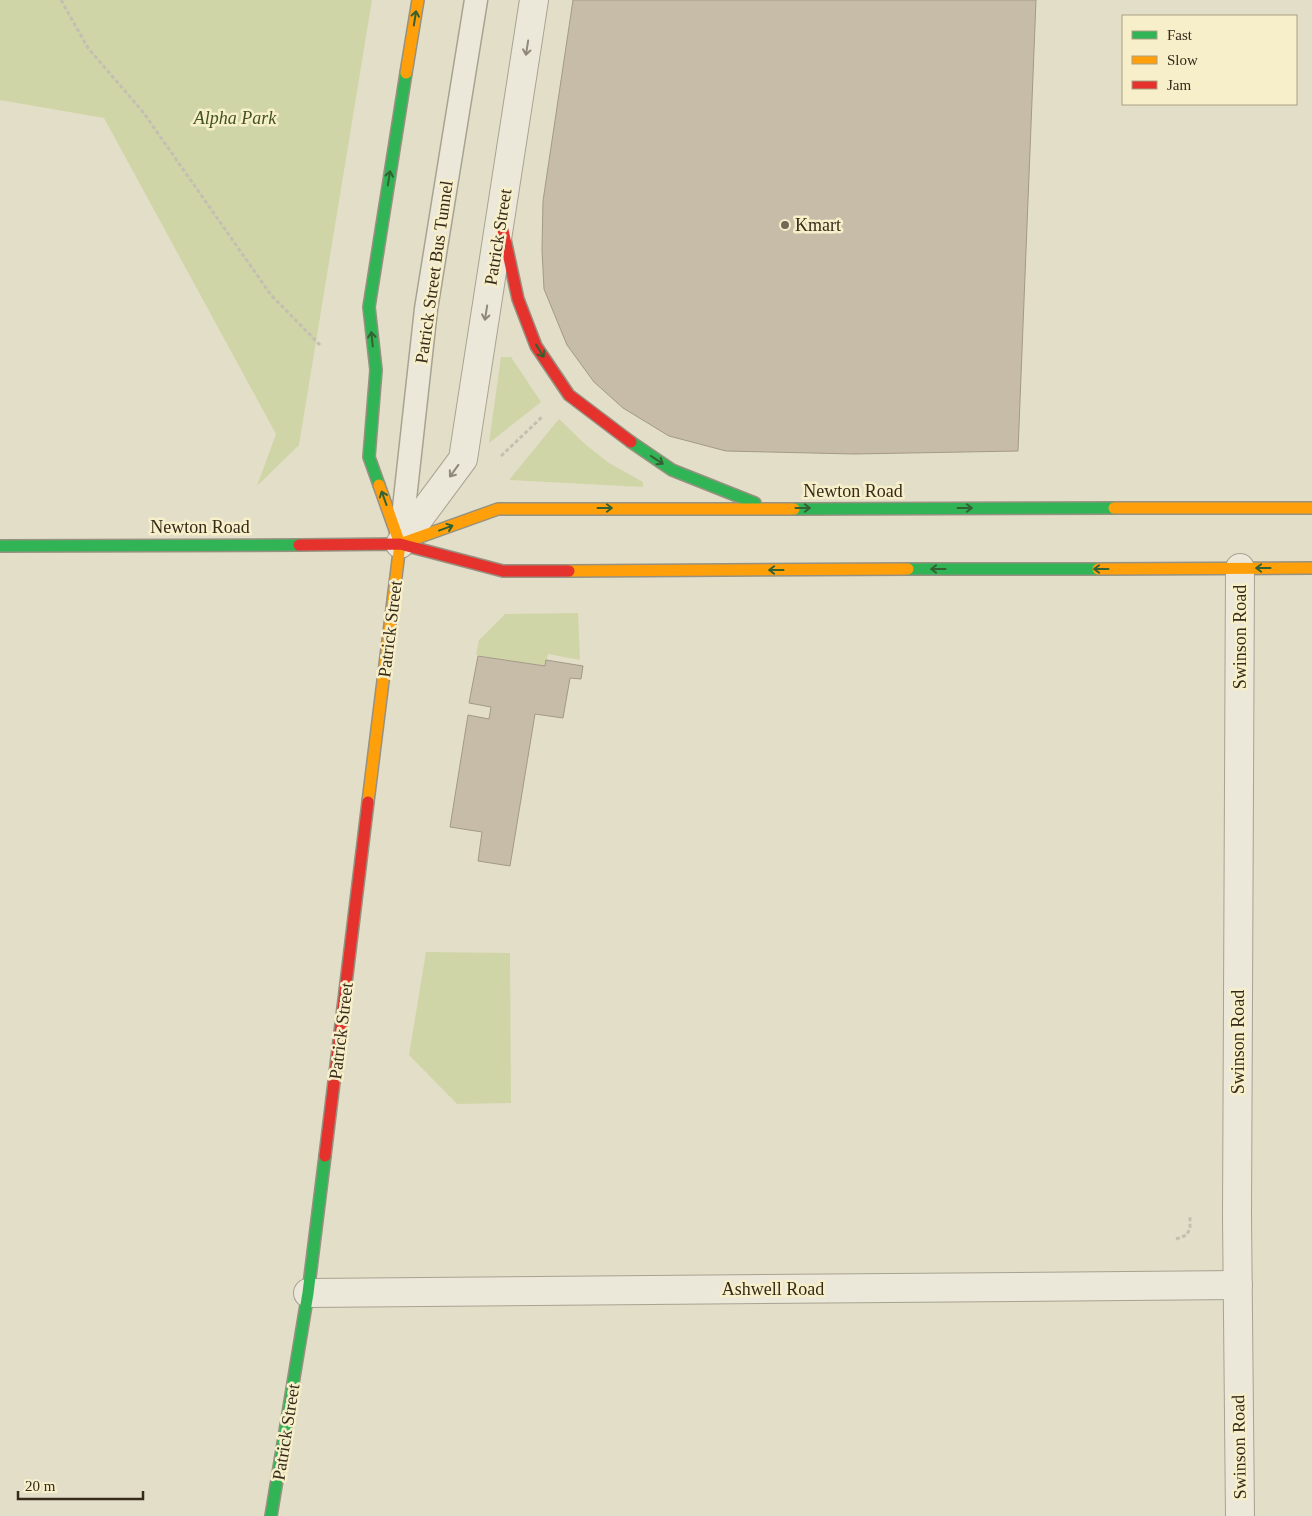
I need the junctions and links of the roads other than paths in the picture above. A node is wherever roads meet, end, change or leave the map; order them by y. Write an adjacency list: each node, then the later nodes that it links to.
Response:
1 (418, 0): 7 (main road, Patrick Street, one-way to 1)
2 (476, 0): 7 (lane, Patrick Street Bus Tunnel)
3 (534, 0): 4 (street, Patrick Street, one-way to 4)
4 (501, 221): 5 (main road, one-way to 5); 7 (street, Patrick Street, one-way to 7)
5 (767, 508): 6 (main road, Newton Road, one-way to 6); 7 (main road, Newton Road, one-way to 5)
6 (1312, 508)
7 (400, 544): 8 (main road, Newton Road); 9 (main road, Newton Road, one-way to 7); 12 (main road, Patrick Street)
8 (0, 546)
9 (1240, 568): 10 (main road, Newton Road, one-way to 9); 11 (street, Swinson Road)
10 (1312, 568)
11 (1238, 1285): 12 (street, Ashwell Road); 14 (street, Swinson Road)
12 (308, 1293): 13 (main road, Patrick Street)
13 (271, 1516)
14 (1240, 1516)

